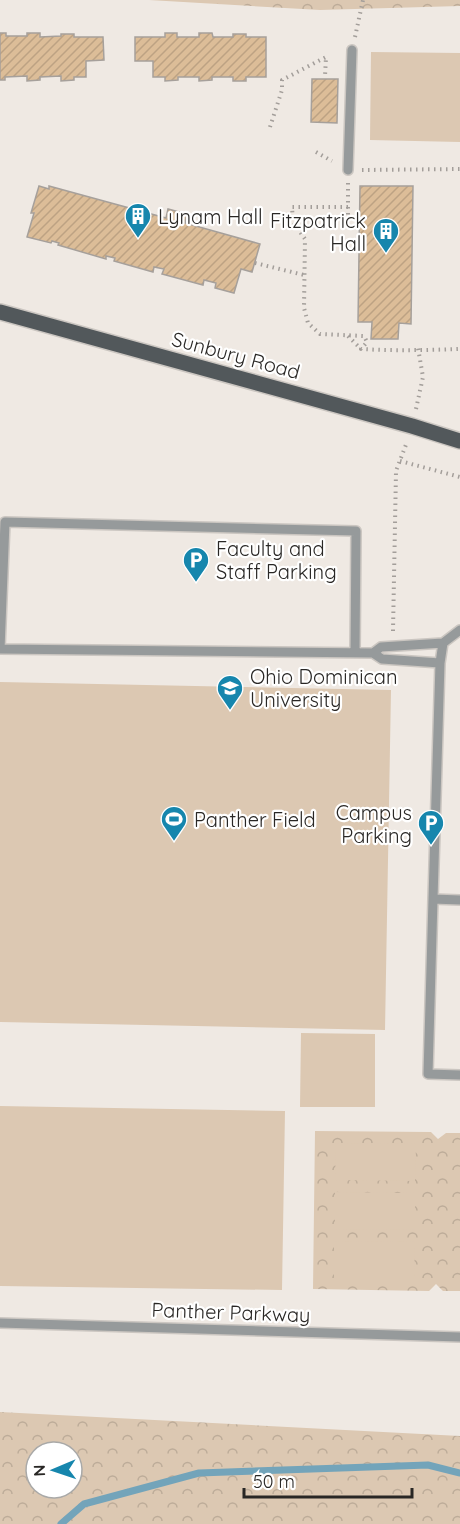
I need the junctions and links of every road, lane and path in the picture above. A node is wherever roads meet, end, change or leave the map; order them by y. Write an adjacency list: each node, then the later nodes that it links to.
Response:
1 (363, 0): 2 (path)
2 (352, 50): 6 (lane)
3 (325, 76): 4 (path)
4 (270, 127)
5 (460, 169): 6 (path)
6 (348, 170): 7 (path)
7 (348, 207): 8 (path); 10 (path)
8 (348, 218)
9 (255, 263): 10 (path)
10 (304, 275): 12 (path)
11 (0, 312): 16 (main road, Sunbury Road)
12 (347, 336): 14 (path); 14 (path)
13 (417, 348): 14 (path); 15 (path); 16 (path)
14 (361, 349)
15 (460, 349)
16 (412, 426): 17 (main road, Sunbury Road); 18 (path)
17 (460, 441)
18 (400, 461): 19 (path); 21 (path)
19 (460, 477)
20 (460, 630): 22 (lane)
21 (393, 636)
22 (443, 643): 25 (lane); 26 (lane)
23 (0, 649): 24 (lane); 24 (lane)
24 (356, 653): 25 (lane)
25 (373, 653): 26 (lane)
26 (441, 663): 27 (lane)
27 (433, 899): 28 (lane); 29 (lane)
28 (460, 900)
29 (460, 1075)
30 (0, 1323): 31 (lane, Panther Parkway)
31 (460, 1336)

